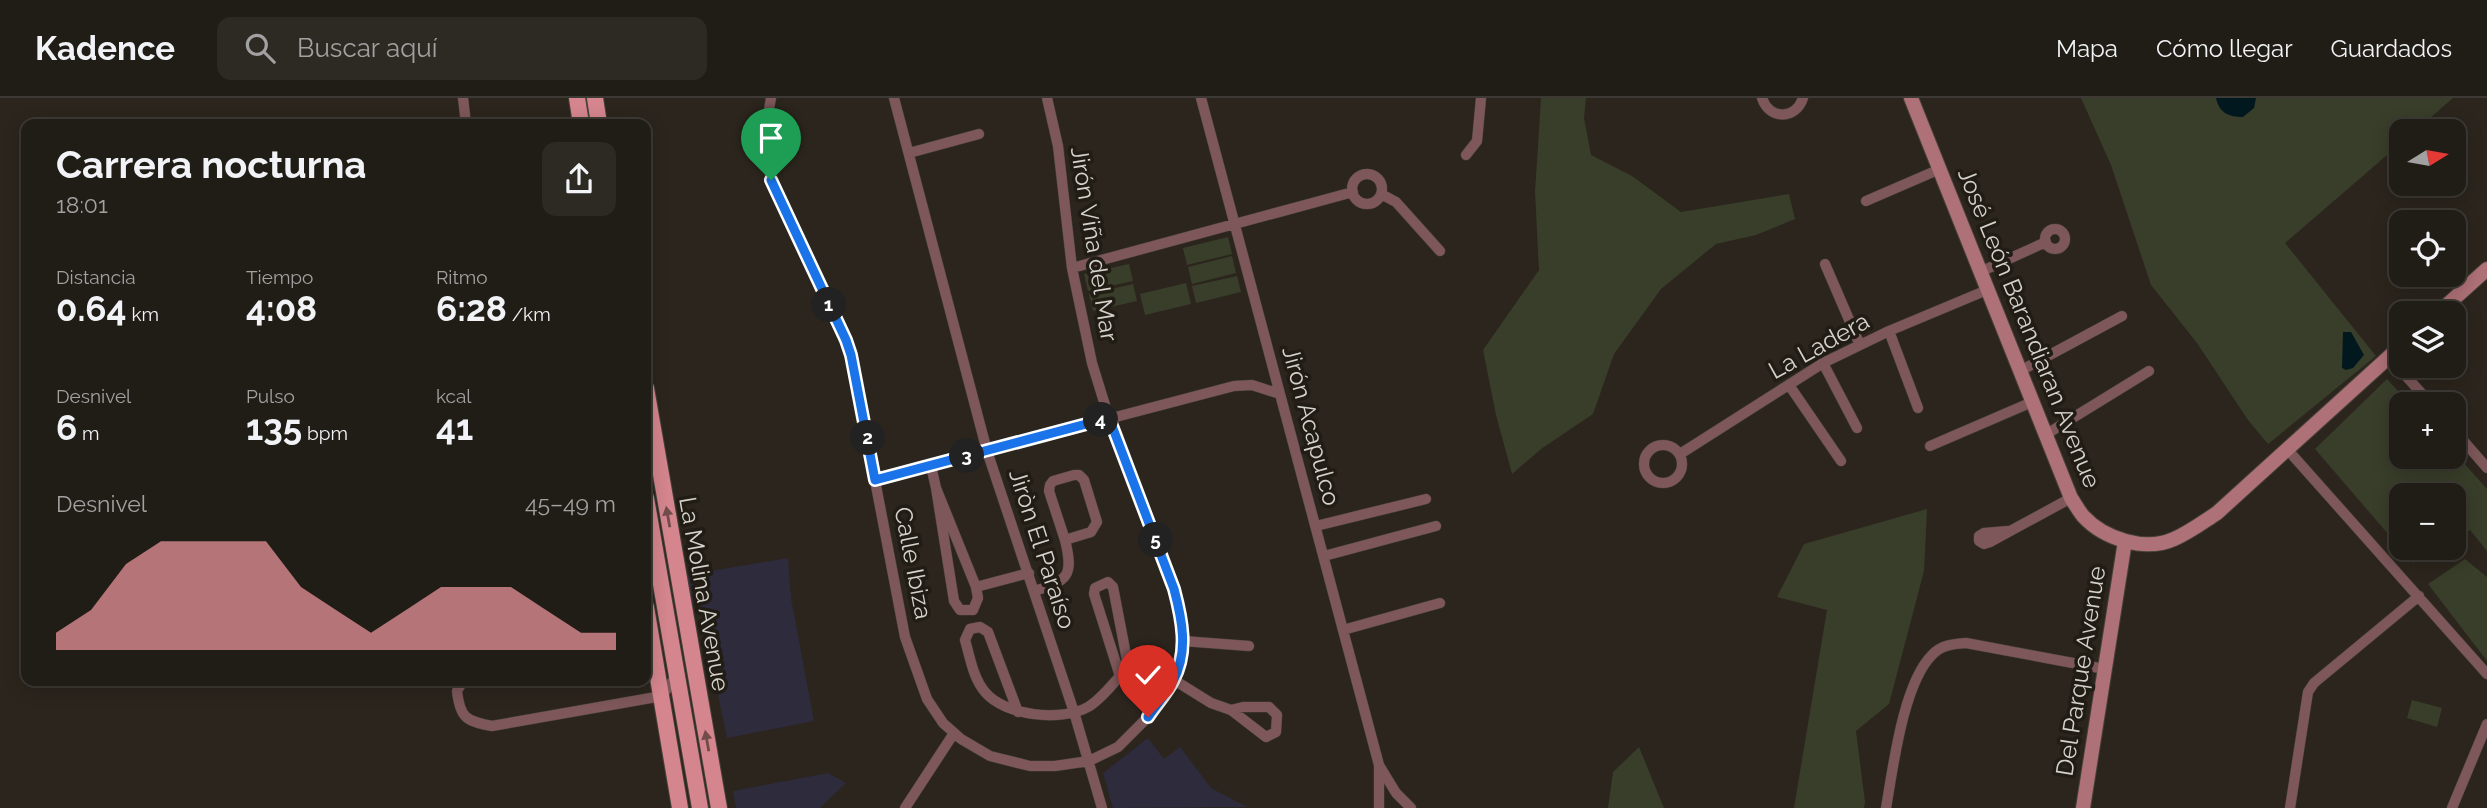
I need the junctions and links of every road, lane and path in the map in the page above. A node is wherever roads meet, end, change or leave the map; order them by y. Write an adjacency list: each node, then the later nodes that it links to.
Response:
1 (463, 98): 12 (street)
2 (577, 98): 13 (main road)
3 (595, 98): 14 (main road)
4 (771, 98): 56 (street, Calle Ibiza)
5 (894, 98): 16 (street, Jiròn El Paraíso)
6 (1046, 98): 26 (street, Jirón Viña del Mar)
7 (1201, 98): 22 (street, Jirón Acapulco)
8 (1481, 98): 17 (street)
9 (1762, 98): 10 (street)
10 (1803, 98)
11 (1911, 98): 18 (street, José León Barandiaran Avenue)
12 (465, 119)
13 (580, 119)
14 (598, 119)
15 (979, 134): 16 (street)
16 (909, 153): 51 (street, Jiròn El Paraíso)
17 (1466, 155)
18 (1940, 169): 21 (street); 28 (street, José León Barandiaran Avenue)
19 (1353, 192): 20 (street); 20 (street); 22 (street)
20 (1381, 194): 24 (street)
21 (1866, 201)
22 (1235, 224): 26 (street); 41 (street, Jirón Acapulco)
23 (2046, 242): 28 (street)
24 (1440, 251)
25 (1825, 264): 33 (street)
26 (1072, 268): 45 (street, Jirón Viña del Mar)
27 (2486, 271): 30 (street)
28 (1980, 272): 29 (street, José León Barandiaran Avenue)
29 (1987, 290): 32 (street, La Ladera); 37 (street, José León Barandiaran Avenue)
30 (2452, 301)
31 (2122, 316): 37 (street)
32 (1889, 331): 33 (street, La Ladera); 43 (street)
33 (1860, 345): 35 (street, La Ladera)
34 (2389, 357): 50 (street, José León Barandiaran Avenue)
35 (1823, 363): 39 (street, La Ladera); 46 (street)
36 (2149, 371): 47 (street)
37 (2020, 372): 42 (street, José León Barandiaran Avenue)
38 (2408, 378): 40 (street)
39 (1789, 385): 52 (street, La Ladera); 53 (street)
40 (2420, 392)
41 (1280, 394): 45 (street); 60 (street, Jirón Acapulco)
42 (2032, 402): 47 (street, José León Barandiaran Avenue); 49 (street)
43 (1918, 408)
44 (651, 417): 92 (main road, La Molina Avenue, one-way to 44)
45 (1109, 418): 51 (street); 74 (street, Jirón Viña del Mar)
46 (1857, 428)
47 (2045, 435): 58 (street, José León Barandiaran Avenue)
48 (2466, 444): 55 (street)
49 (1930, 446)
50 (2287, 449): 65 (street, José León Barandiaran Avenue); 70 (street)
51 (988, 451): 54 (street); 67 (street, Jiròn El Paraíso)
52 (1680, 454)
53 (1841, 461)
54 (931, 466): 56 (street); 57 (street)
55 (2487, 468)
56 (875, 480): 87 (street, Calle Ibiza)
57 (936, 488): 68 (street); 68 (street)
58 (2071, 498): 63 (street); 65 (street, José León Barandiaran Avenue)
59 (1426, 499): 60 (street)
60 (1316, 526): 66 (street, Jirón Acapulco)
61 (1436, 526): 66 (street)
62 (651, 527): 78 (main road, La Molina Avenue)
63 (2007, 531)
64 (1065, 540): 64 (street); 69 (street)
65 (2125, 541): 76 (street, Del Parque Avenue)
66 (1324, 555): 72 (street, Jirón Acapulco)
67 (1028, 573): 68 (street); 69 (street, Jiròn El Paraíso)
68 (976, 587)
69 (1034, 590): 85 (street, Jiròn El Paraíso)
70 (2419, 596): 77 (street); 99 (street)
71 (1440, 603): 72 (street)
72 (1343, 631): 89 (street, Jirón Acapulco)
73 (651, 635): 82 (main road)
74 (1184, 641): 75 (street); 80 (street, Jirón Viña del Mar)
75 (1249, 646)
76 (2105, 669): 97 (street); 98 (street, Del Parque Avenue)
77 (2487, 674)
78 (677, 675): 82 (street); 91 (main road, La Molina Avenue)
79 (1120, 676): 79 (street); 85 (street)
80 (1174, 680): 83 (street); 88 (street, Jirón Viña del Mar)
81 (460, 686): 82 (street)
82 (662, 696): 90 (main road)
83 (1231, 710): 83 (street)
84 (1018, 712): 84 (street); 85 (street)
85 (1074, 712): 88 (street, Jiròn El Paraíso)
86 (2487, 724): 100 (street)
87 (954, 733): 88 (street, Calle Ibiza); 93 (street)
88 (1089, 761): 94 (street, Jiròn El Paraíso)
89 (1379, 765): 95 (street, Jirón Acapulco); 96 (street, Jirón Acapulco)
90 (680, 808)
91 (700, 808)
92 (719, 808)
93 (905, 808)
94 (1102, 808)
95 (1379, 808)
96 (1411, 808)
97 (1886, 808)
98 (2083, 808)
99 (2290, 808)
100 (2452, 808)

